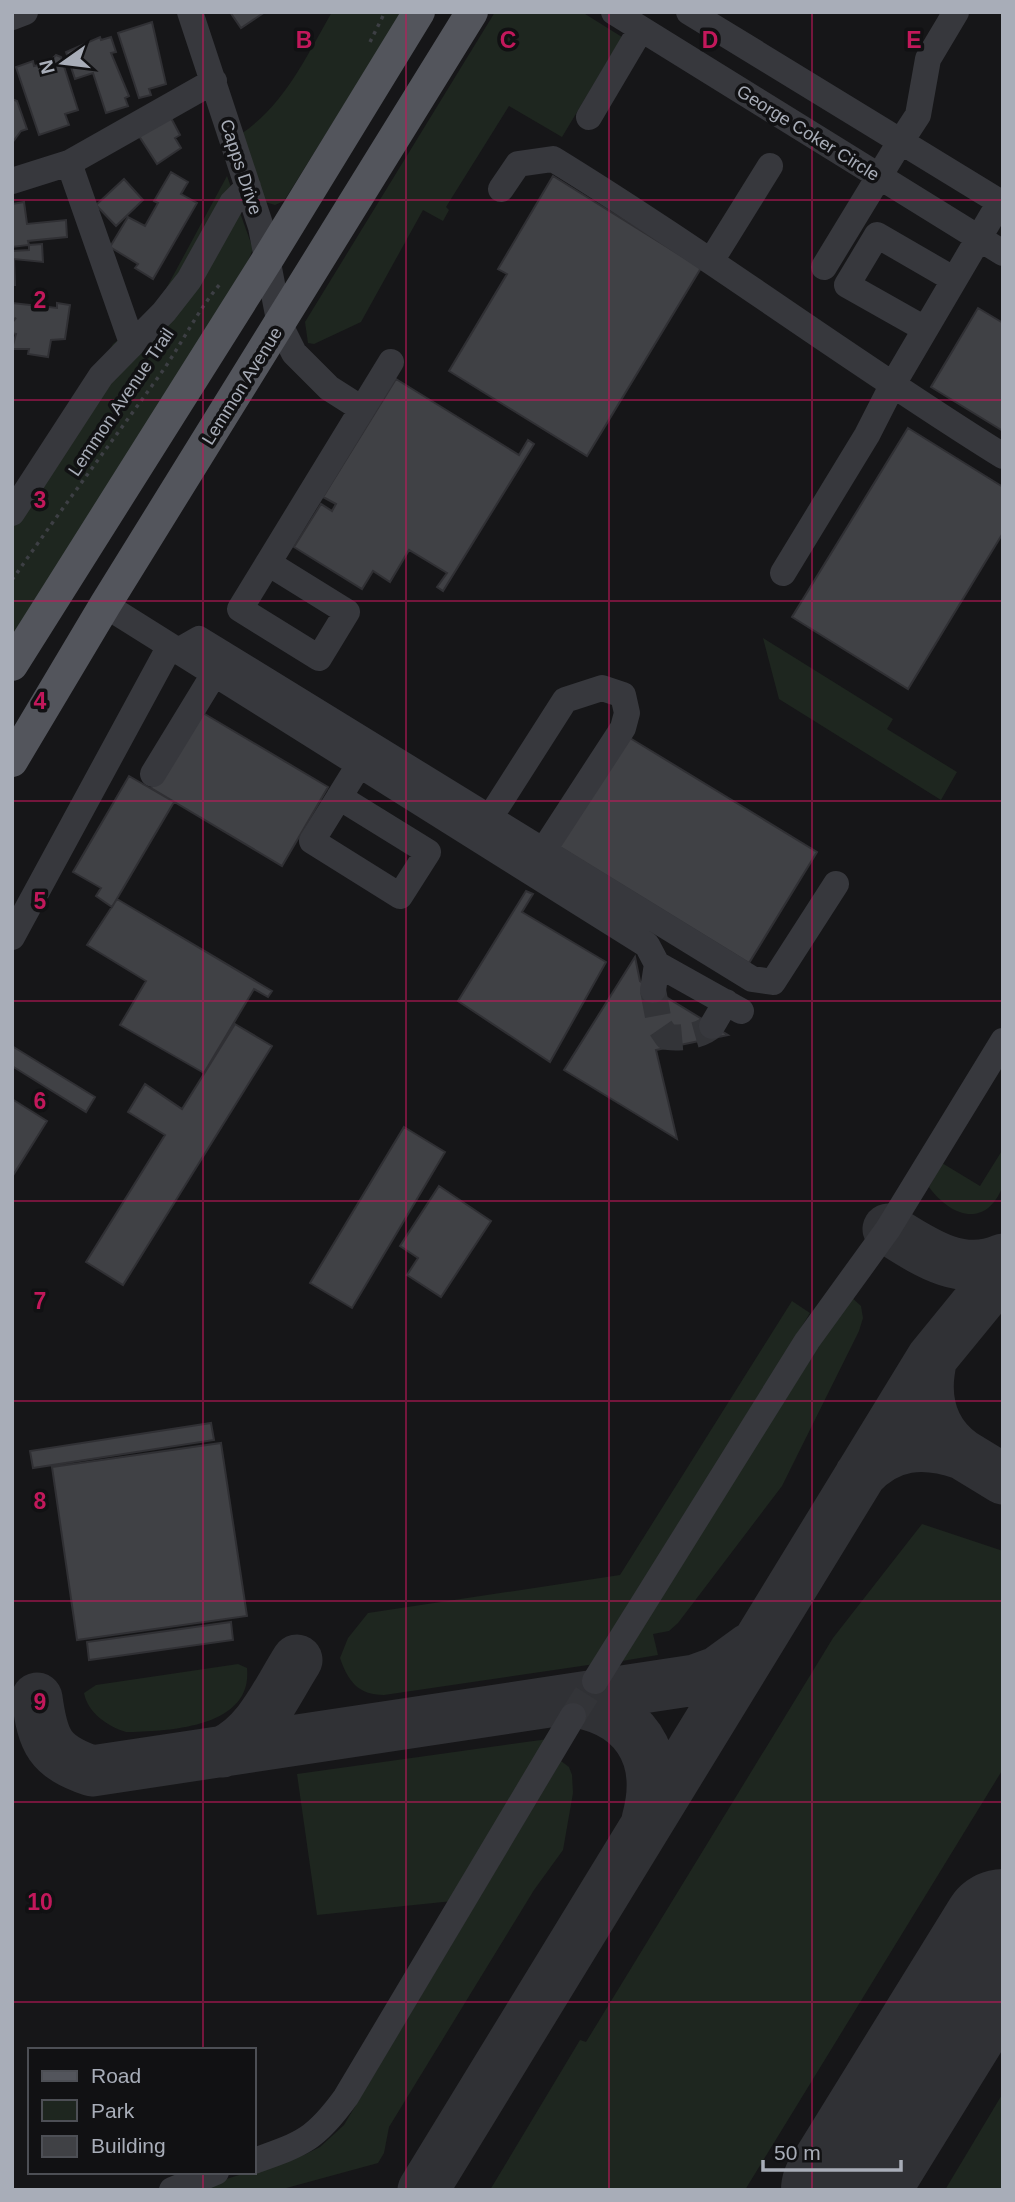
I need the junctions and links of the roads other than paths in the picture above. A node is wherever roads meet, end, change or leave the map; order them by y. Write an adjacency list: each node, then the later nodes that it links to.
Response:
1 (25, 12): 8 (street)
2 (190, 12): 10 (street, Capps Drive)
3 (419, 12): 22 (main road)
4 (472, 12): 26 (main road, Lemmon Avenue)
5 (614, 12): 9 (street, George Coker Circle)
6 (689, 12): 12 (street)
7 (956, 12): 12 (street)
8 (12, 17)
9 (640, 29): 11 (street); 15 (street, George Coker Circle)
10 (214, 81): 13 (street); 17 (street, Capps Drive)
11 (589, 117)
12 (903, 138): 15 (street); 19 (street)
13 (69, 163): 16 (street); 28 (street)
14 (770, 166): 23 (street)
15 (879, 177): 20 (street, George Coker Circle); 24 (street)
16 (12, 181)
17 (248, 187): 22 (street, Capps Drive); 28 (street)
18 (501, 189): 23 (street)
19 (1001, 203): 20 (street)
20 (978, 238): 21 (street, George Coker Circle); 25 (street)
21 (1003, 253)
22 (269, 257): 26 (street, Capps Drive); 36 (main road)
23 (711, 261): 30 (street)
24 (824, 267)
25 (953, 279): 27 (street); 27 (street)
26 (280, 325): 31 (street, Capps Drive); 37 (main road, Lemmon Avenue)
27 (925, 329): 30 (street)
28 (132, 343): 33 (street)
29 (391, 362): 31 (street)
30 (892, 386): 32 (street); 35 (street)
31 (362, 410): 34 (street)
32 (1003, 456)
33 (12, 513)
34 (268, 563)
35 (783, 573)
36 (63, 581): 37 (main road); 39 (main road)
37 (105, 605): 38 (street); 41 (main road, Lemmon Avenue)
38 (174, 648): 40 (street); 45 (street); 48 (street)
39 (12, 664)
40 (214, 674): 42 (street); 43 (street)
41 (12, 761)
42 (359, 765): 44 (street); 49 (street)
43 (152, 774)
44 (339, 797)
45 (489, 819): 46 (street); 46 (street)
46 (543, 851): 47 (street)
47 (836, 884)
48 (12, 937)
49 (657, 964): 50 (street); 51 (street)
50 (653, 990)
51 (712, 1026)
52 (1003, 1041): 53 (street)
53 (595, 1681)
54 (573, 1716): 55 (street)
55 (256, 2160)
56 (210, 2174): 57 (street)
57 (172, 2190)

